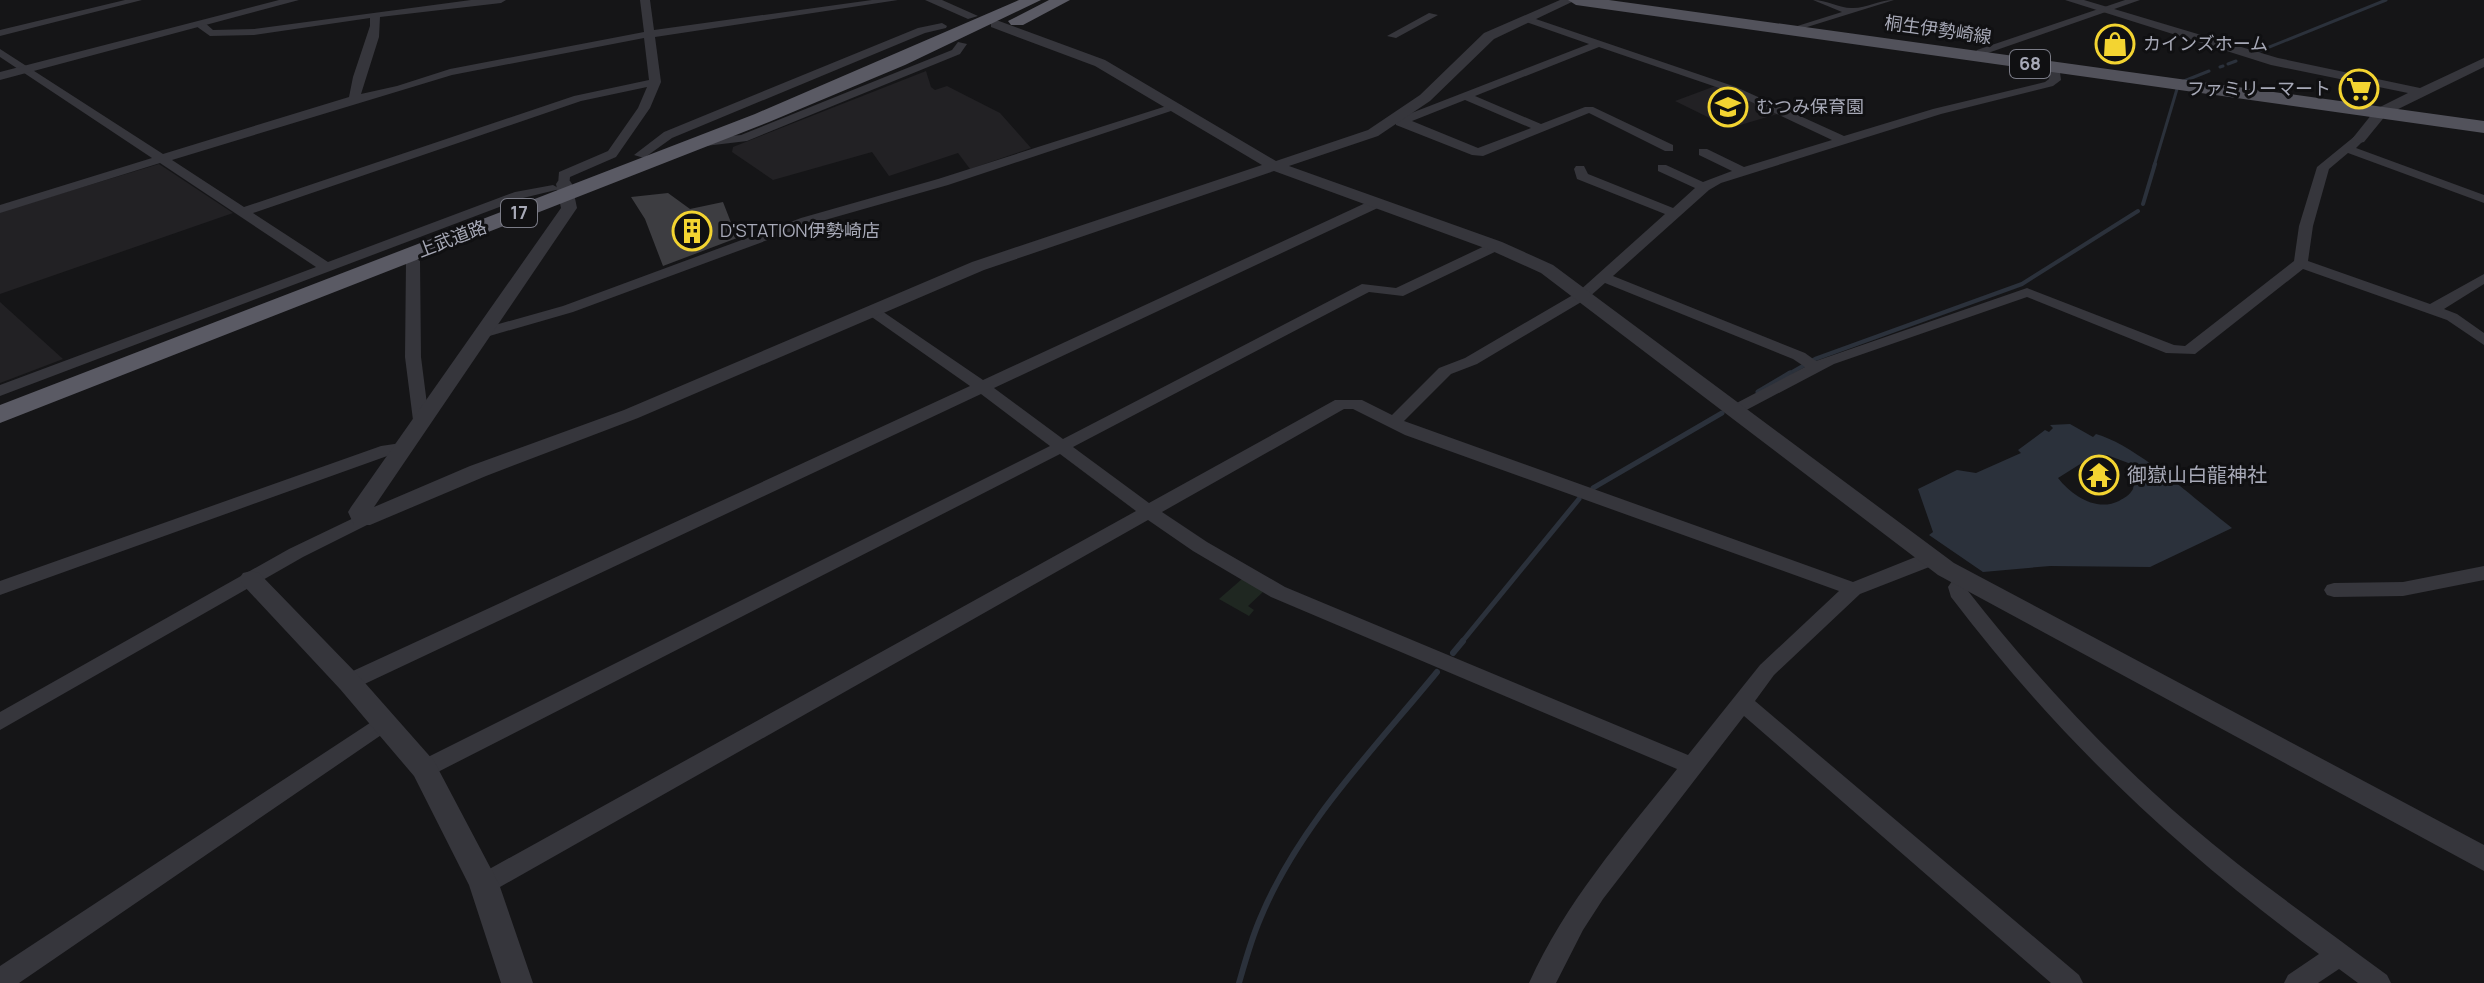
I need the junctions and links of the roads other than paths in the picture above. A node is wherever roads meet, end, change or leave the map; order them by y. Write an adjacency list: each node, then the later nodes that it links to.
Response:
1 (137, 0): 28 (street)
2 (293, 0): 24 (street)
3 (501, 0): 17 (street)
4 (645, 0): 29 (street)
5 (893, 0): 29 (street)
6 (931, 0): 21 (street)
7 (996, 0): 21 (highway)
8 (1017, 0): 47 (highway, 上武道路 / 17)
9 (1033, 0): 45 (highway, 上武道路 / 17)
10 (1062, 0): 26 (highway)
11 (1570, 0): 23 (street)
12 (1576, 0): 27 (main road, 桐生伊勢崎線 / 68)
13 (1818, 0): 19 (street)
14 (1889, 0): 19 (street)
15 (2071, 0): 18 (street)
16 (2135, 0): 18 (street)
17 (454, 2): 20 (street)
18 (2105, 10): 34 (street); 40 (street)
19 (1850, 11): 27 (street)
20 (375, 15): 24 (street); 42 (street)
21 (970, 15): 25 (highway)
22 (1433, 15): 30 (street)
23 (1527, 19): 31 (street); 46 (street)
24 (200, 24): 37 (street)
25 (942, 26): 47 (highway); 55 (street)
26 (999, 26): 32 (highway); 43 (street)
27 (1795, 30): 34 (main road, 桐生伊勢崎線 / 68)
28 (0, 33)
29 (647, 34): 39 (street); 42 (street)
30 (1392, 36)
31 (1600, 43): 41 (street); 50 (street)
32 (962, 44): 45 (highway); 51 (street)
33 (0, 52): 37 (street)
34 (1978, 57): 36 (main road, 桐生伊勢崎線 / 68)
35 (2484, 62): 40 (street)
36 (2055, 67): 44 (main road, 桐生伊勢崎線 / 68); 50 (street)
37 (27, 69): 38 (street); 56 (street)
38 (0, 76)
39 (655, 82): 62 (street); 66 (street)
40 (2419, 92): 44 (street)
41 (1467, 97): 46 (street); 49 (street)
42 (355, 99): 56 (street)
43 (1176, 106): 57 (street); 79 (street)
44 (2381, 112): 48 (main road, 桐生伊勢崎線 / 68); 52 (street)
45 (762, 118): 51 (highway, 上武道路 / 17)
46 (1399, 122): 49 (street); 57 (street)
47 (716, 127): 55 (highway, 上武道路 / 17)
48 (2484, 127)
49 (1540, 128): 53 (street)
50 (1840, 139): 60 (street)
51 (697, 143): 62 (highway, 上武道路 / 17)
52 (2352, 144): 63 (street); 72 (street)
53 (1669, 148)
54 (1703, 152): 60 (street)
55 (640, 155): 62 (highway, 上武道路 / 17)
56 (162, 159): 65 (street); 66 (street)
57 (1276, 167): 64 (street); 78 (street)
58 (1662, 168): 61 (street)
59 (1580, 169): 67 (street)
60 (1742, 171): 61 (street)
61 (1704, 187): 67 (street)
62 (560, 191): 69 (highway, 上武道路 / 17); 70 (street); 71 (street); 79 (street); 86 (highway, 上武道路 / 17)
63 (2484, 199)
64 (1377, 203): 68 (street); 82 (street)
65 (0, 209)
66 (241, 213): 73 (street)
67 (1676, 214): 74 (street)
68 (1496, 246): 76 (street); 90 (street)
69 (376, 257): 70 (street); 84 (highway, 上武道路 / 17)
70 (347, 260): 73 (street)
71 (413, 261): 87 (street); 88 (street)
72 (2301, 263): 77 (street); 81 (street)
73 (327, 268): 83 (street)
74 (1604, 277): 76 (street); 81 (street)
75 (2484, 278): 77 (street)
76 (1583, 295): 85 (street); 89 (street)
77 (2433, 309): 80 (street)
78 (871, 310): 82 (street); 93 (street)
79 (486, 332): 87 (street)
80 (2484, 340)
81 (1815, 367): 85 (street)
82 (983, 387): 90 (street); 101 (street)
83 (0, 391)
84 (0, 400)
85 (1735, 411): 94 (street)
86 (0, 415)
87 (421, 420): 91 (street)
88 (0, 422)
89 (1393, 423): 92 (street); 99 (street)
90 (1061, 447): 92 (street); 106 (street)
91 (401, 448): 93 (street); 98 (street)
92 (1146, 512): 105 (street); 108 (street)
93 (362, 520): 96 (street)
94 (1930, 559): 97 (street); 99 (street)
95 (2484, 573): 100 (street)
96 (251, 579): 101 (street); 103 (street)
97 (1963, 580): 107 (street); 109 (street)
98 (0, 588)
99 (1853, 589): 102 (street)
100 (2334, 590)
101 (349, 682): 104 (street)
102 (1742, 702): 105 (street); 113 (street)
103 (0, 722)
104 (382, 723): 106 (street); 110 (street)
105 (1694, 767): 112 (street)
106 (424, 769): 108 (street)
107 (2484, 859)
108 (484, 884): 111 (street)
109 (2339, 954): 114 (street); 115 (street)
110 (3, 974)
111 (517, 983)
112 (1542, 983)
113 (2070, 983)
114 (2297, 983)
115 (2378, 983)

